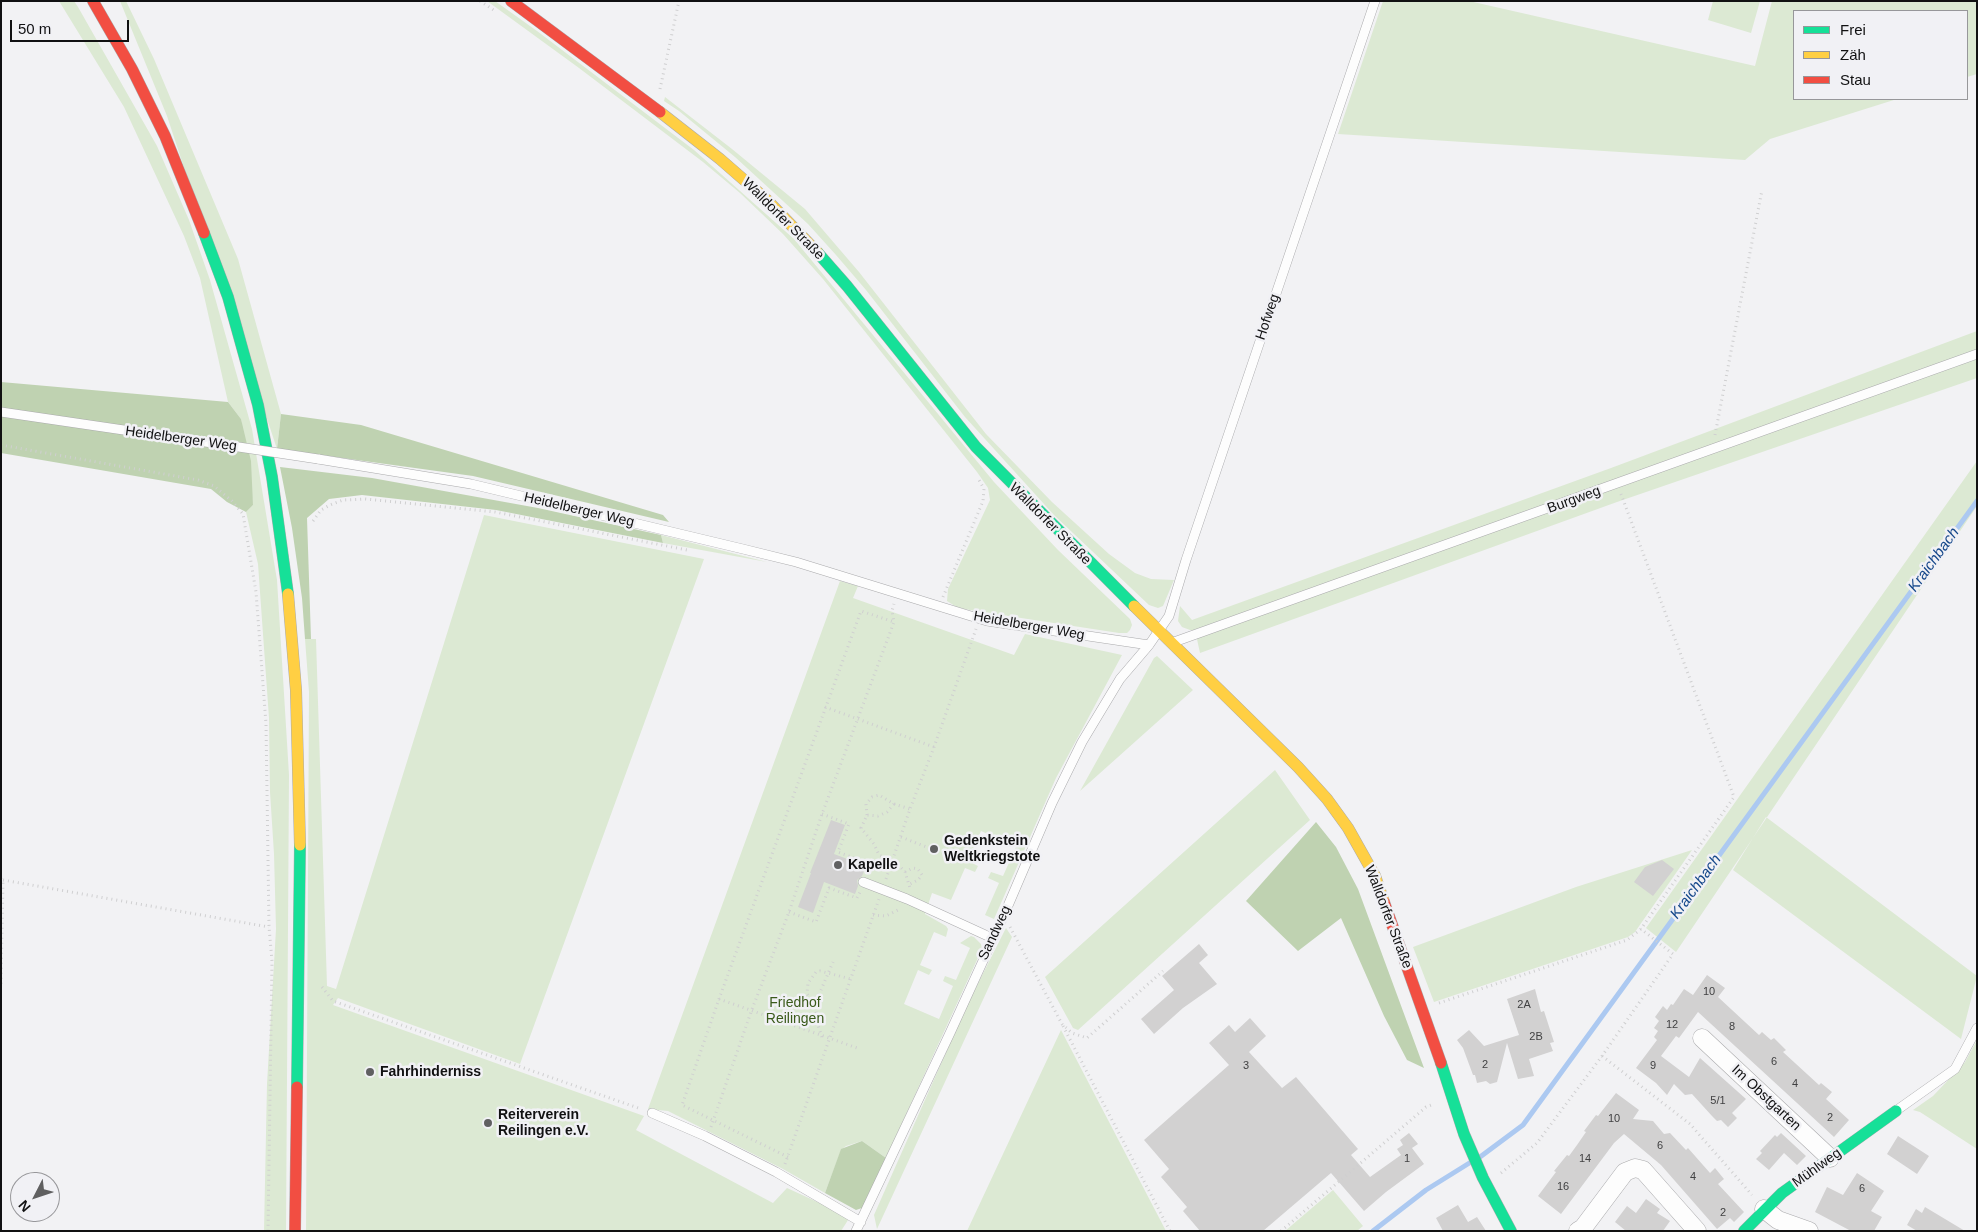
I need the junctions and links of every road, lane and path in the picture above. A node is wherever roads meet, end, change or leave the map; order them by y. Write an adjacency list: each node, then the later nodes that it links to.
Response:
1 (93, 1): 8 (street)
2 (480, 1): 7 (path)
3 (511, 1): 9 (street, Walldorfer Straße)
4 (679, 1): 9 (path)
5 (1375, 1): 22 (lane, Hofweg)
6 (110, 10): 8 (street)
7 (502, 17)
8 (110, 29): 75 (street)
9 (654, 107): 22 (street, Walldorfer Straße)
10 (1762, 190): 14 (path)
11 (1977, 354): 14 (lane, Burgweg)
12 (1, 412): 19 (lane, Heidelberger Weg, bridge)
13 (1, 445): 43 (path)
14 (1713, 449): 16 (lane, Burgweg)
15 (977, 478): 19 (path)
16 (1617, 484): 24 (lane, Burgweg); 44 (path)
17 (313, 521): 18 (path)
18 (690, 550)
19 (939, 607): 25 (lane, Heidelberger Weg)
20 (892, 611): 21 (path)
21 (894, 622): 26 (path); 27 (path)
22 (1159, 632): 24 (street, Walldorfer Straße); 25 (lane, Hofweg)
23 (972, 639): 28 (path)
24 (1172, 643): 54 (street, Walldorfer Straße)
25 (1150, 645): 42 (lane, Sandweg)
26 (825, 707): 27 (path); 52 (path)
27 (858, 719): 28 (path); 31 (path)
28 (934, 746): 30 (path)
29 (894, 804): 30 (path); 32 (path); 32 (path)
30 (910, 809): 33 (path)
31 (822, 814): 38 (path); 41 (path)
32 (867, 815): 35 (path)
33 (901, 838): 34 (path); 35 (path)
34 (929, 848)
35 (893, 860): 40 (path)
36 (906, 872): 39 (path)
37 (2, 880): 43 (path); 50 (path)
38 (864, 882): 40 (lane); 41 (path)
39 (910, 884)
40 (883, 890): 45 (lane); 49 (path)
41 (789, 912): 55 (path)
42 (1004, 915): 45 (lane, Sandweg); 56 (path)
43 (269, 927): 74 (path)
44 (1641, 929): 54 (path); 62 (path)
45 (992, 938): 73 (lane, Sandweg)
46 (833, 962): 48 (path)
47 (1163, 971): 56 (path)
48 (830, 973): 49 (path); 53 (path); 53 (path)
49 (850, 979): 60 (path)
50 (1, 986)
51 (322, 987): 65 (path)
52 (719, 999): 55 (path); 66 (path)
53 (815, 1004): 58 (path)
54 (1422, 1008): 63 (street, Walldorfer Straße)
55 (751, 1012): 58 (path); 66 (path)
56 (1062, 1024): 77 (path)
57 (1977, 1028): 64 (lane)
58 (822, 1037): 60 (path)
59 (1702, 1038): 69 (street, Im Obstgarten)
60 (829, 1039): 61 (path); 68 (path)
61 (860, 1049)
62 (1602, 1056): 70 (path); 72 (path)
63 (1451, 1098): 78 (path); 79 (street, Walldorfer Straße)
64 (1896, 1111): 69 (street, Mühlweg)
65 (652, 1113): 73 (lane)
66 (714, 1121): 67 (path); 68 (path)
67 (709, 1131)
68 (788, 1157): 71 (path)
69 (1830, 1158): 72 (street, Mühlweg)
70 (1508, 1168)
71 (783, 1169)
72 (1764, 1209): 82 (street, Mühlweg); 83 (street)
73 (861, 1222): 76 (lane, Sandweg)
74 (268, 1231)
75 (295, 1231)
76 (856, 1231)
77 (1170, 1231)
78 (1281, 1231)
79 (1511, 1231)
80 (1578, 1231): 81 (street)
81 (1697, 1231)
82 (1744, 1231)
83 (1809, 1231)

